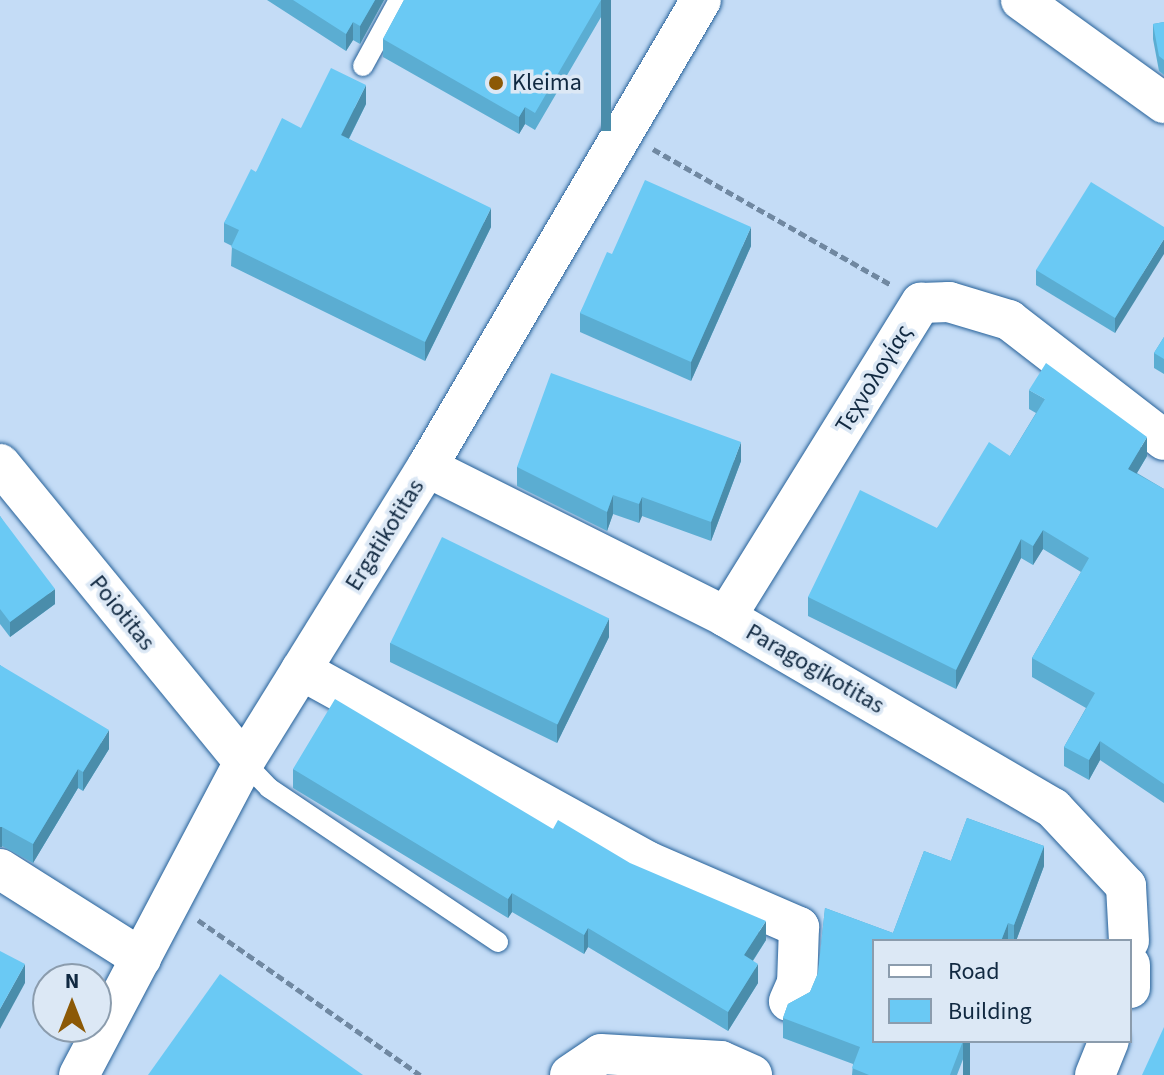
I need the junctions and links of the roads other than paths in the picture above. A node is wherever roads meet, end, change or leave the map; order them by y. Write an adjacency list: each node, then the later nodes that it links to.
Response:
1 (399, 0): 4 (lane)
2 (701, 0): 8 (street, Ergatikotitas)
3 (1021, 0): 5 (street)
4 (363, 66)
5 (1164, 103)
6 (1164, 440): 9 (street, Τεχνολογίας)
7 (0, 464): 11 (street, Poiotitas)
8 (427, 467): 9 (street, Paragogikotitas); 10 (street, Ergatikotitas)
9 (726, 617): 13 (street, Paragogikotitas)
10 (301, 670): 11 (street, Ergatikotitas); 16 (street)
11 (244, 762): 14 (lane); 15 (street, Ergatikotitas)
12 (0, 869): 15 (street)
13 (1129, 939)
14 (498, 942)
15 (141, 958): 18 (street, Ergatikotitas)
16 (789, 1001)
17 (1108, 1043): 21 (street)
18 (79, 1075)
19 (570, 1075): 20 (street)
20 (752, 1075)
21 (1095, 1075)

